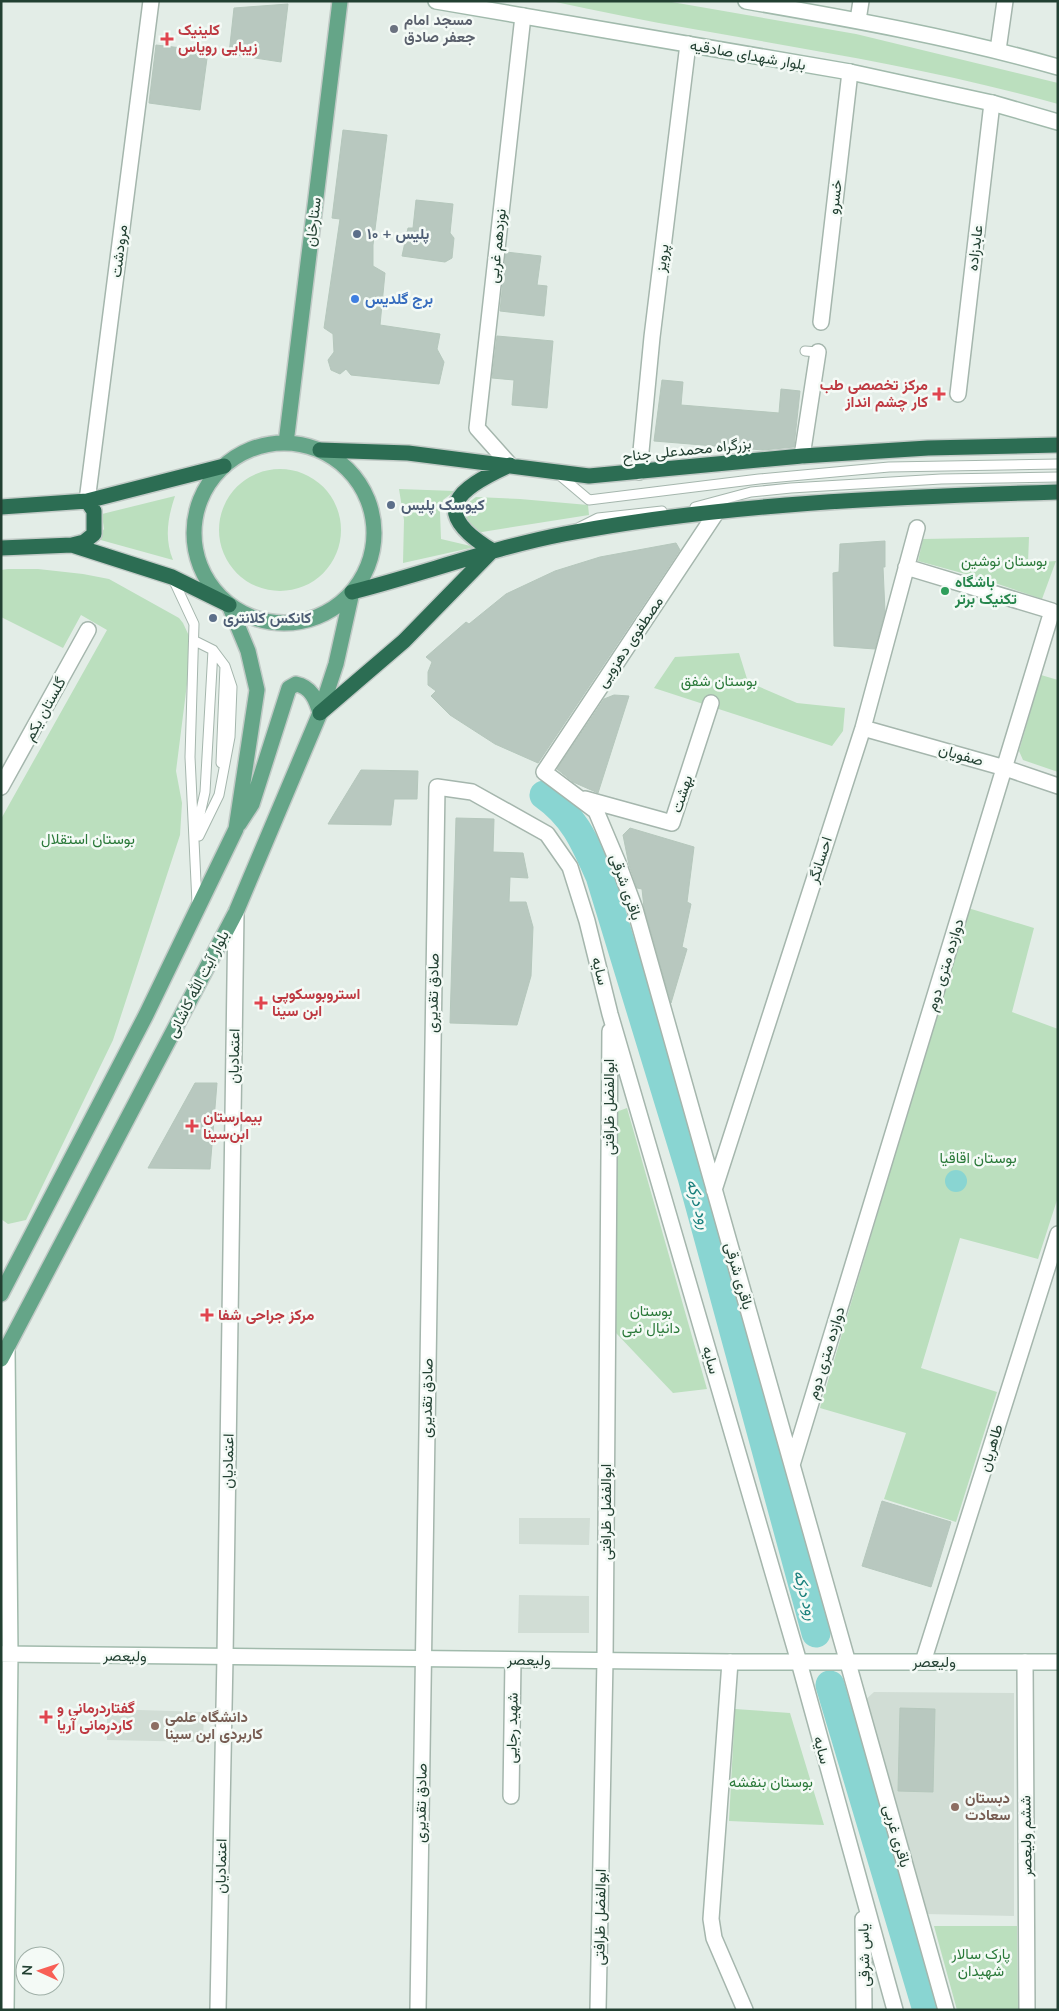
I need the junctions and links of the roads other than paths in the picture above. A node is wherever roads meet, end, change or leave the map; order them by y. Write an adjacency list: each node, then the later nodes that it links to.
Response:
1 (151, 1): 29 (street, مرودشت)
2 (340, 1): 18 (main road, ستارخان)
3 (436, 1): 7 (street, بلوار شهدای صادقیه)
4 (746, 1): 8 (street)
5 (860, 1): 8 (street)
6 (1005, 1): 10 (street)
7 (523, 16): 9 (street, بلوار شهدای صادقیه); 23 (street, نوزدهم غربی)
8 (858, 20): 10 (street)
9 (688, 44): 12 (street, بلوار شهدای صادقیه); 26 (street, پرویز)
10 (998, 50): 11 (street)
11 (1058, 67)
12 (850, 72): 13 (street, بلوار شهدای صادقیه); 15 (street, خسرو)
13 (992, 103): 14 (street, بلوار شهدای صادقیه); 17 (street, عابدزاده)
14 (1058, 122)
15 (821, 322)
16 (811, 352): 21 (street)
17 (958, 394)
18 (286, 443): 20 (main road); 24 (main road)
19 (1058, 445): 21 (highway, بزرگراه محمدعلی جناح)
20 (320, 450): 23 (highway, بزرگراه محمدعلی جناح); 39 (main road)
21 (802, 456): 26 (highway, بزرگراه محمدعلی جناح)
22 (1058, 464): 25 (lane)
23 (510, 465): 25 (highway, بزرگراه محمدعلی جناح); 36 (highway)
24 (224, 466): 29 (highway); 40 (main road)
25 (556, 472): 26 (highway, بزرگراه محمدعلی جناح)
26 (639, 472)
27 (1058, 477): 33 (lane)
28 (1058, 492): 31 (highway)
29 (87, 501): 30 (highway); 34 (highway)
30 (1, 507)
31 (716, 513): 33 (highway); 48 (street, مصطفوی دهزویی)
32 (918, 528): 37 (street, احسانگر)
33 (564, 534): 36 (highway)
34 (72, 545): 35 (highway); 38 (highway)
35 (1, 548)
36 (492, 550): 39 (highway); 45 (highway)
37 (906, 567): 46 (street, احسانگر); 47 (street, دوازده متری دوم)
38 (172, 577): 40 (highway); 42 (lane)
39 (352, 592): 40 (main road); 45 (main road, بلوار آیت الله کاشانی)
40 (229, 605): 53 (main road)
41 (88, 630): 50 (street, گلستان یکم)
42 (195, 641): 43 (lane); 54 (lane)
43 (213, 650): 54 (lane); 54 (lane)
44 (711, 703): 52 (street, بهشت)
45 (320, 713): 53 (main road); 56 (main road, بلوار آیت الله کاشانی)
46 (863, 728): 47 (street, صفویان); 58 (street, احسانگر)
47 (1005, 768): 49 (street, صفویان); 63 (street, دوازده متری دوم)
48 (544, 772): 52 (street, باقری شرقی)
49 (1058, 786)
50 (1, 787)
51 (437, 787): 57 (street, سایه); 66 (street, صادق تقدیری)
52 (581, 798): 58 (street, باقری شرقی)
53 (236, 829): 55 (main road)
54 (193, 847): 55 (lane)
55 (198, 906): 60 (main road)
56 (236, 912): 61 (main road, بلوار آیت الله کاشانی); 65 (street, اعتمادیان)
57 (610, 1014): 68 (street, ابوالفضل ظرافتی); 70 (street, سایه)
58 (714, 1190): 63 (street, باقری شرقی)
59 (1058, 1234): 72 (street, طاهریان)
60 (1, 1294)
61 (4, 1354): 62 (street)
62 (4, 1431): 64 (street)
63 (792, 1465): 71 (street, باقری شرقی)
64 (6, 1654): 65 (street, ولیعصر); 75 (street)
65 (225, 1657): 66 (street, ولیعصر); 79 (street, اعتمادیان)
66 (423, 1659): 67 (street, ولیعصر); 80 (street, صادق تقدیری)
67 (513, 1660): 68 (street, ولیعصر); 76 (street, شهید رجایی)
68 (605, 1660): 69 (street, ولیعصر); 81 (street, ابوالفضل ظرافتی)
69 (730, 1662): 70 (street, ولیعصر); 82 (street)
70 (799, 1662): 71 (street, ولیعصر); 77 (street, سایه)
71 (848, 1662): 72 (street, ولیعصر); 85 (street, باقری غربی)
72 (923, 1662): 73 (street, ولیعصر)
73 (1025, 1662): 74 (street, ولیعصر); 86 (street, ششم ولیعصر)
74 (1058, 1662)
75 (5, 1792): 78 (street)
76 (511, 1796)
77 (863, 1900): 83 (street, یاس شرقی); 84 (street, سایه)
78 (6, 2010)
79 (218, 2010)
80 (418, 2010)
81 (598, 2010)
82 (745, 2010)
83 (864, 2010)
84 (895, 2010)
85 (946, 2010)
86 (1028, 2010)

